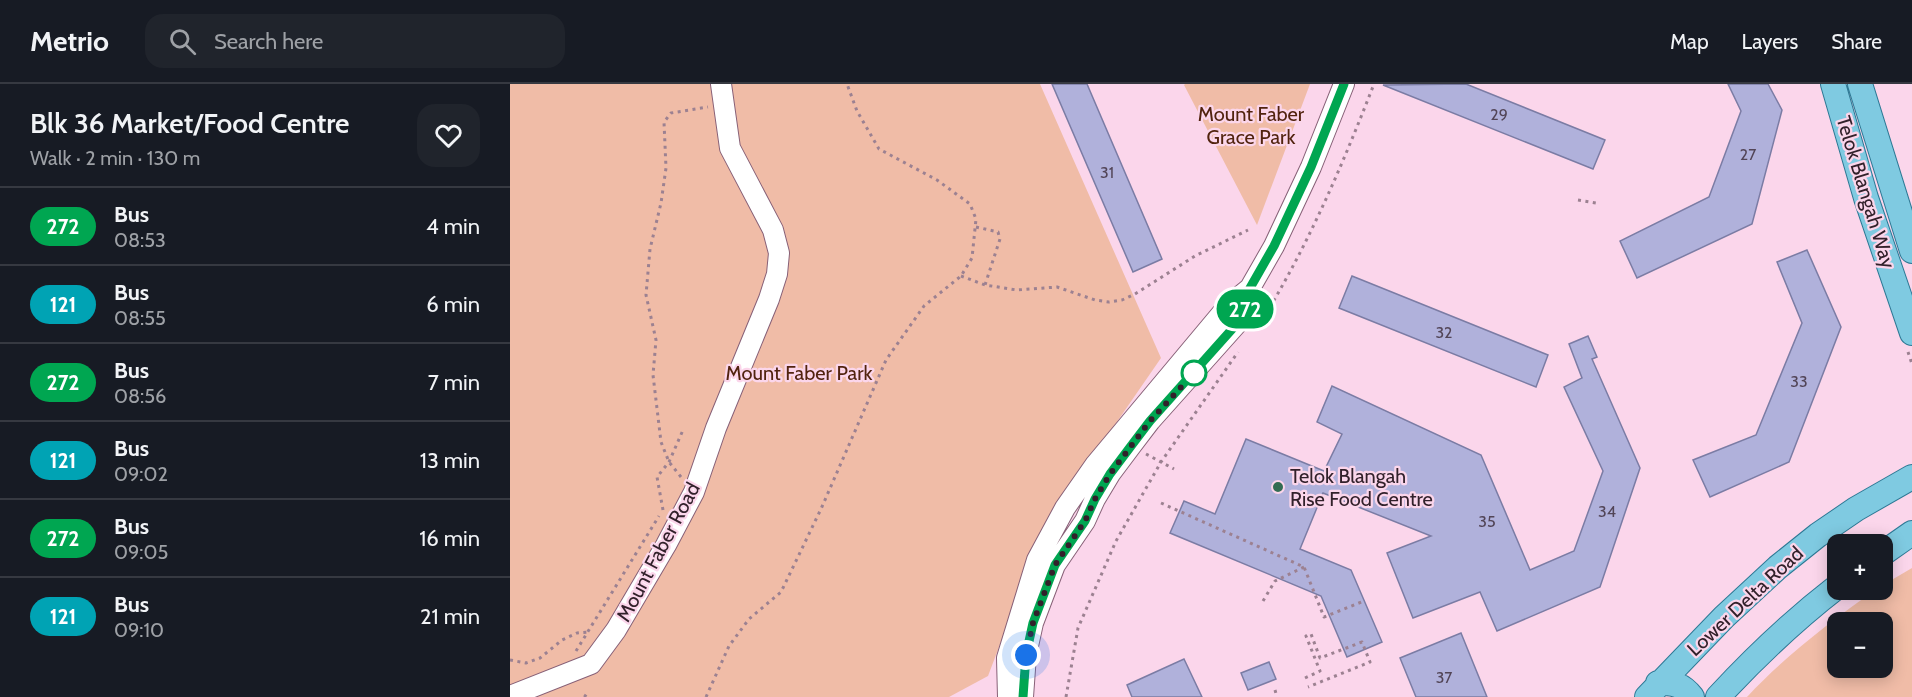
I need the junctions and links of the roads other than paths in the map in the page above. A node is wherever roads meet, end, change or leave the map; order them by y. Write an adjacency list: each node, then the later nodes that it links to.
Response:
1 (721, 84): 15 (street, Mount Faber Road)
2 (1344, 84): 6 (street)
3 (1833, 84): 7 (main road, Telok Blangah Way)
4 (1860, 84): 5 (main road, Telok Blangah Way)
5 (1912, 251)
6 (1250, 288): 9 (street); 10 (street)
7 (1912, 333)
8 (1912, 477): 14 (main road, Lower Delta Road)
9 (1065, 508): 10 (street); 16 (street)
10 (1085, 521): 17 (street)
11 (1912, 533): 12 (main road)
12 (1893, 546)
13 (1827, 595): 19 (main road)
14 (1653, 690): 18 (main road)
15 (510, 696)
16 (1008, 697)
17 (1023, 697)
18 (1692, 697)
19 (1718, 697)

